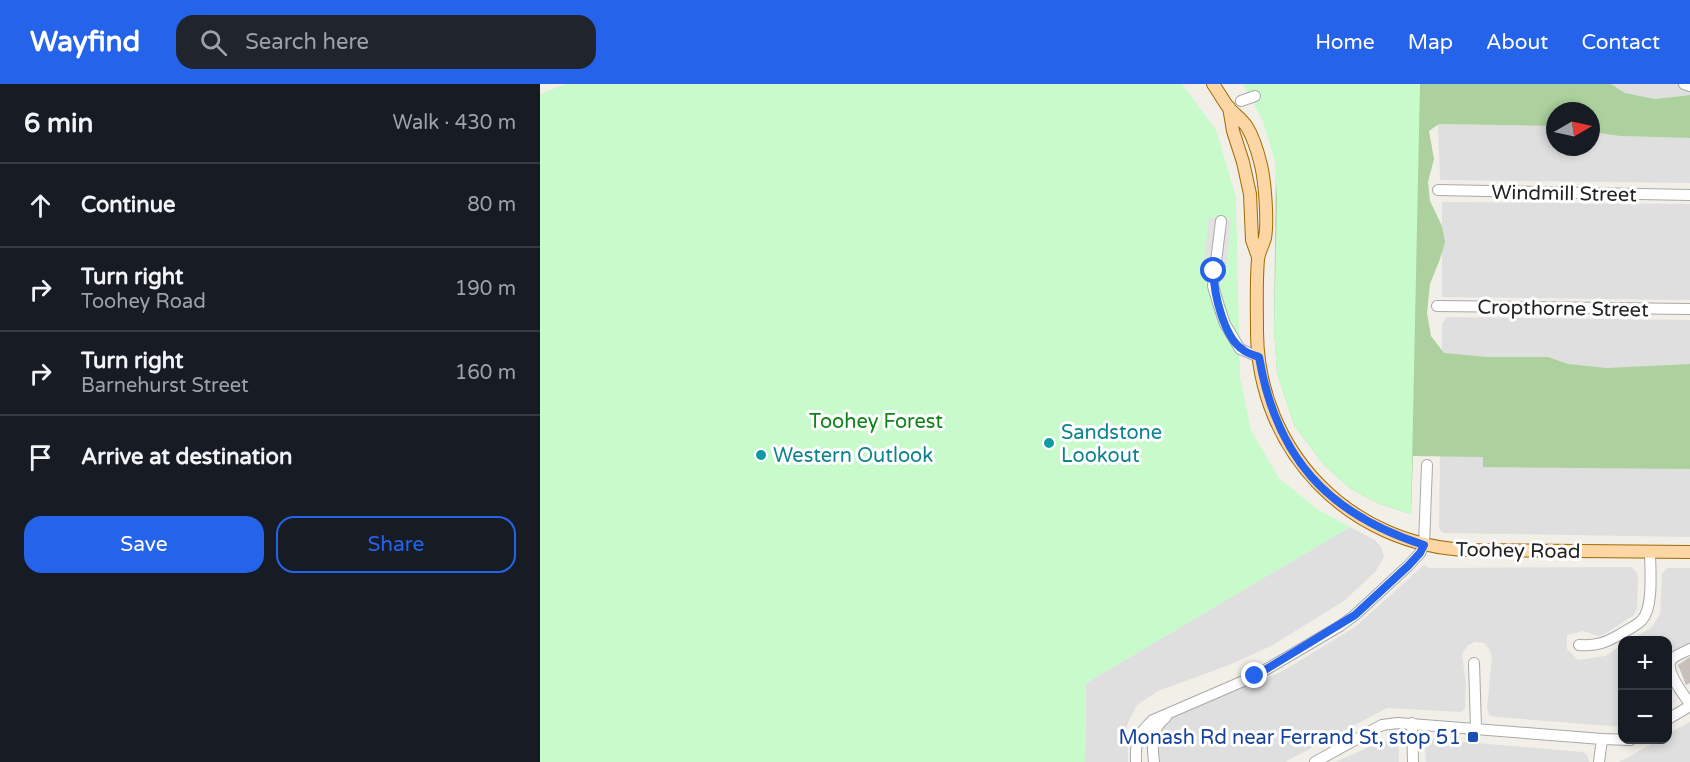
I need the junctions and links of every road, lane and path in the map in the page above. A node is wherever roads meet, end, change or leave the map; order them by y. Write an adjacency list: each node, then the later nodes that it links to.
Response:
1 (1213, 84): 11 (main road, Toohey Road)
2 (1684, 84): 3 (street)
3 (1690, 86)
4 (1256, 96): 5 (street)
5 (1241, 101)
6 (1438, 190): 7 (street, Windmill Street)
7 (1690, 195)
8 (1221, 220): 11 (street)
9 (1437, 306): 10 (street, Cropthorne Street)
10 (1690, 309)
11 (1259, 357): 13 (main road, Toohey Road)
12 (1427, 465): 13 (street)
13 (1424, 545): 14 (main road, Toohey Road); 20 (street)
14 (1650, 551): 15 (main road, Toohey Road); 16 (street)
15 (1690, 552)
16 (1580, 645)
17 (1690, 649): 19 (street)
18 (1474, 663): 23 (street)
19 (1690, 705): 21 (street)
20 (1173, 711): 26 (street); 27 (street)
21 (1672, 716)
22 (1412, 723): 23 (street); 28 (street); 29 (street)
23 (1476, 728): 24 (street)
24 (1602, 739): 25 (street); 30 (street)
25 (1618, 740)
26 (1136, 762)
27 (1154, 762)
28 (1316, 762)
29 (1413, 762)
30 (1599, 762)

